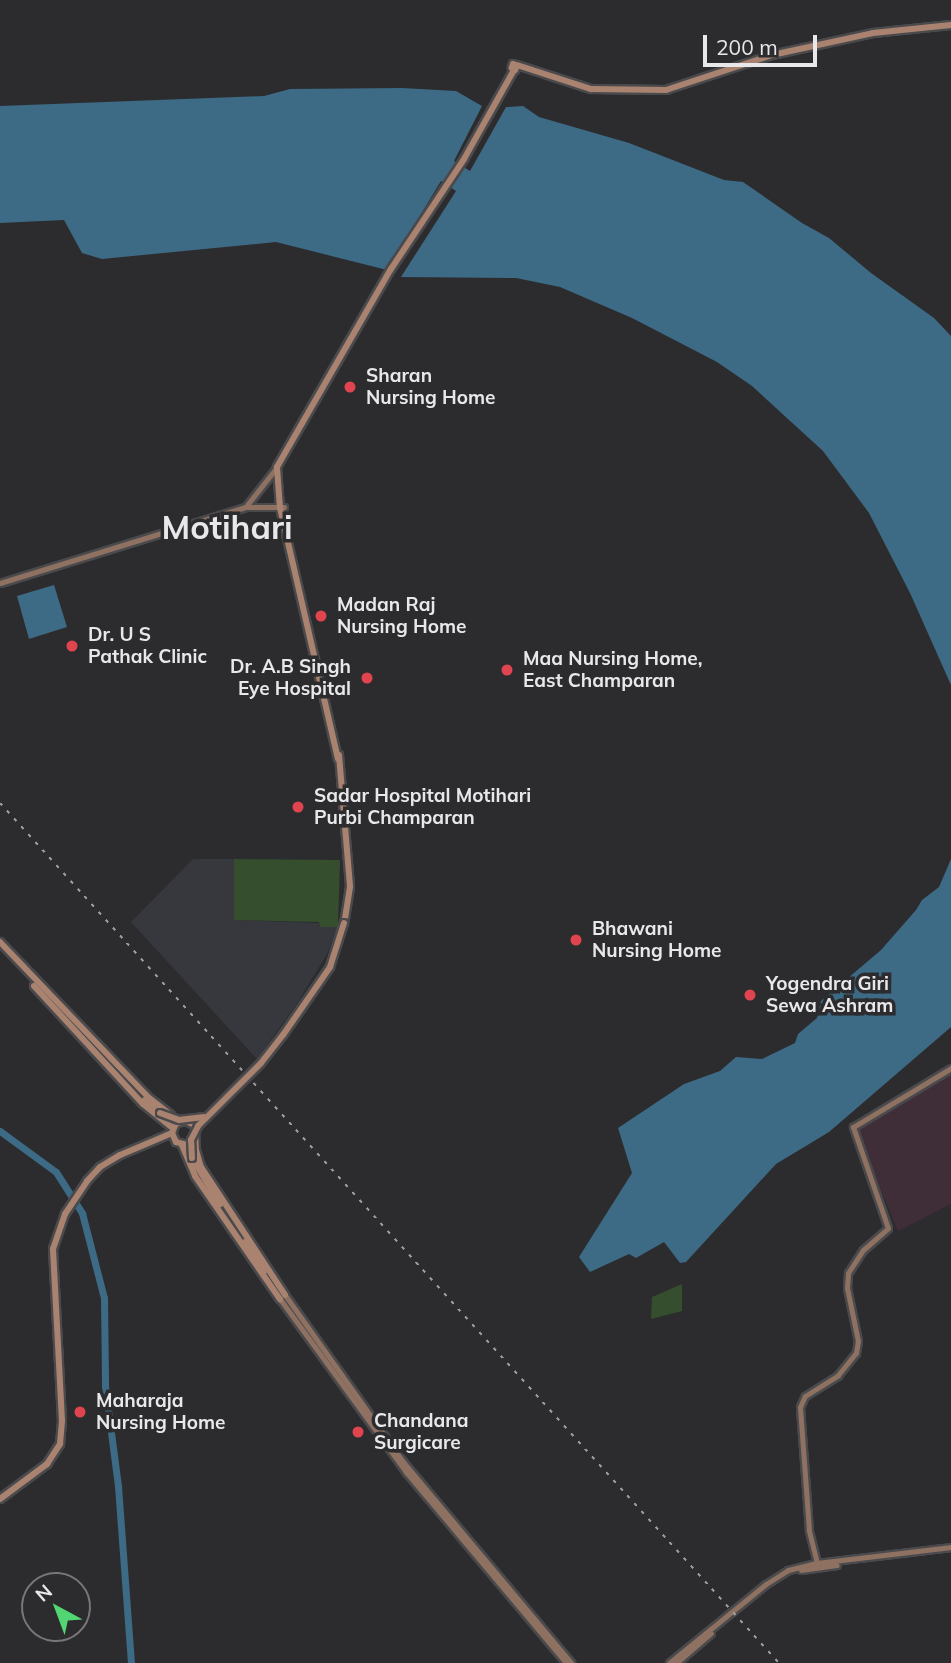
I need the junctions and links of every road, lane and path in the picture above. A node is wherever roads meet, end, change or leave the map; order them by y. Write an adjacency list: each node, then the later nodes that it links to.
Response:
1 (951, 25): 2 (main road)
2 (277, 467): 3 (main road); 4 (main road)
3 (282, 505): 4 (main road); 10 (main road, bridge)
4 (245, 508): 5 (main road)
5 (0, 583)
6 (0, 942): 8 (main road)
7 (0, 948): 8 (main road)
8 (49, 999): 10 (main road, bridge); 11 (main road); 12 (main road)
9 (951, 1068): 18 (main road)
10 (206, 1116): 15 (main road, bridge)
11 (184, 1121): 12 (main road); 13 (main road)
12 (173, 1130): 14 (main road); 16 (main road)
13 (195, 1140): 14 (main road); 15 (main road)
14 (182, 1145): 15 (main road)
15 (282, 1297): 19 (main road)
16 (0, 1499)
17 (951, 1549): 18 (main road); 21 (main road)
18 (817, 1563): 20 (main road)
19 (569, 1663)
20 (669, 1663)
21 (676, 1663)

